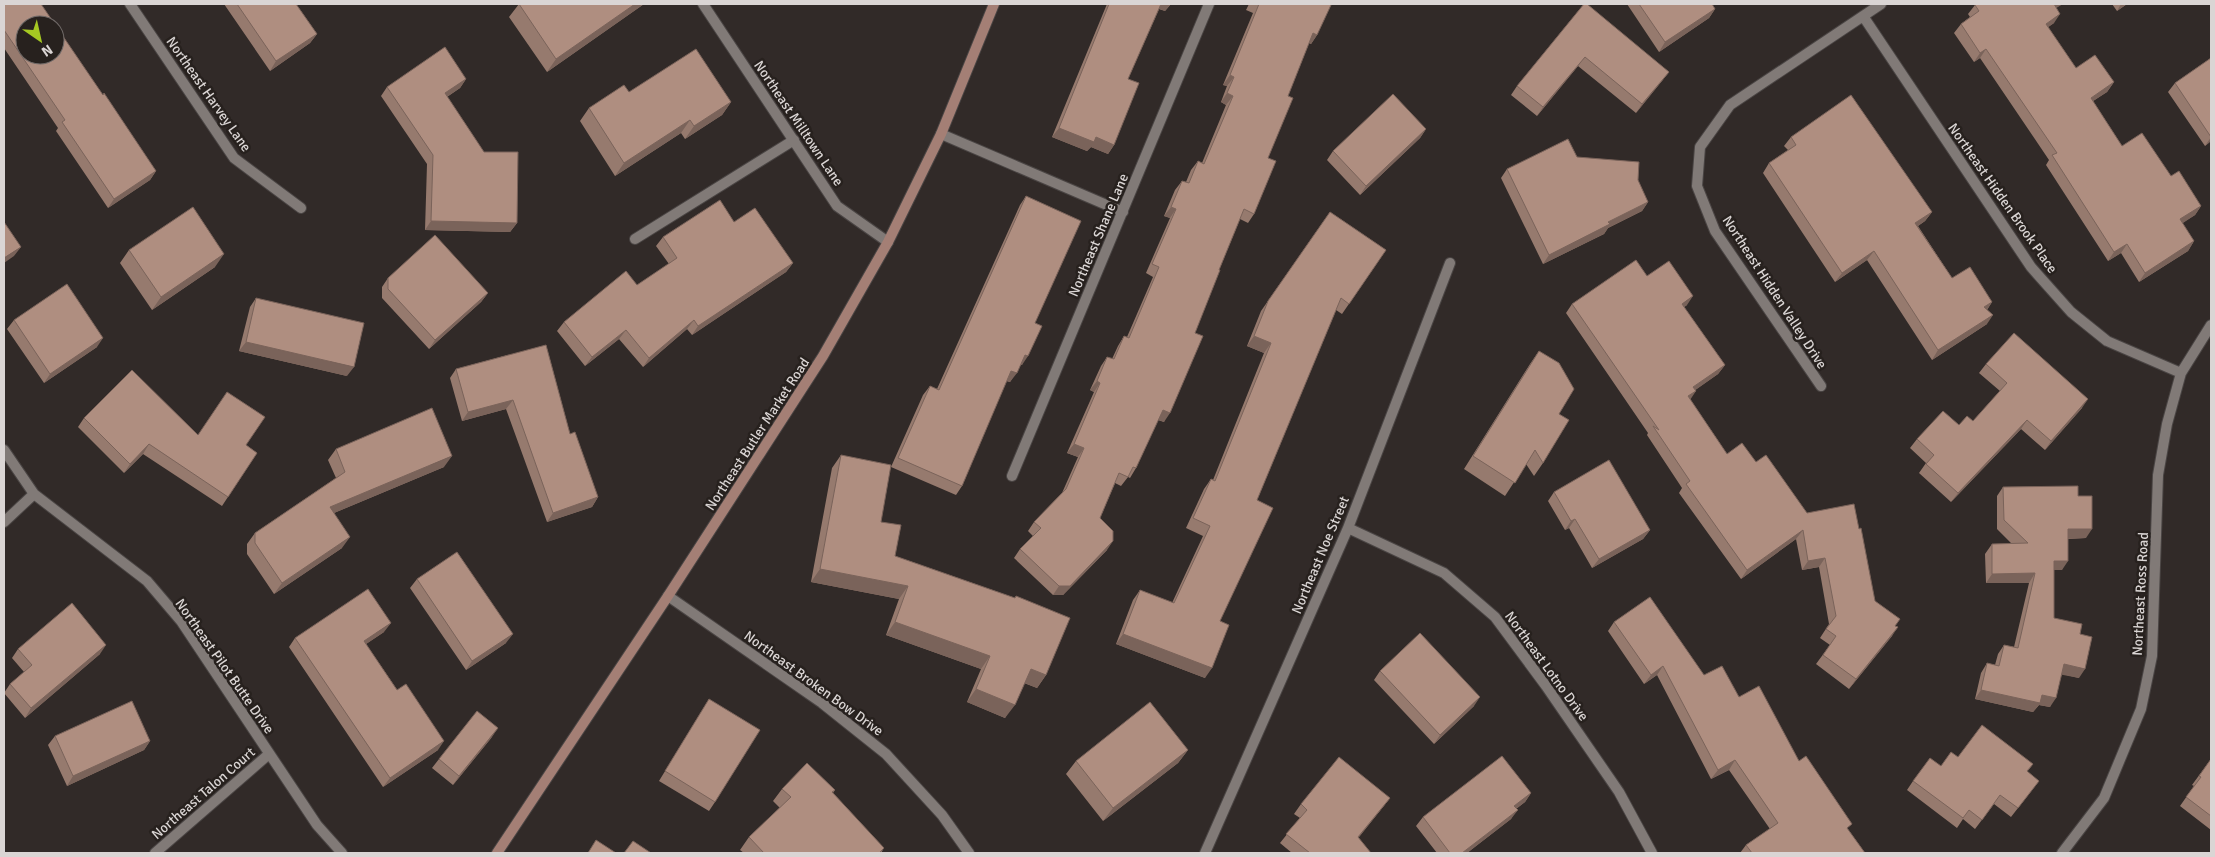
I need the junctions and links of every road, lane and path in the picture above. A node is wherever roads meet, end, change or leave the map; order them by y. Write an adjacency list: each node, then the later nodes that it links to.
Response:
1 (130, 4): 9 (street, Northeast Harvey Lane)
2 (703, 4): 8 (street, Northeast Milltown Lane)
3 (994, 4): 7 (main road, Northeast Butler Market Road)
4 (1210, 4): 10 (street, Northeast Shane Lane)
5 (1881, 4): 6 (street, Northeast Hidden Valley Drive)
6 (1863, 16): 15 (street, Northeast Hidden Brook Place); 16 (street, Northeast Hidden Valley Drive)
7 (941, 134): 10 (street); 12 (main road, Northeast Butler Market Road)
8 (794, 140): 11 (street); 12 (street, Northeast Milltown Lane)
9 (301, 208)
10 (1123, 212): 18 (street, Northeast Shane Lane)
11 (635, 239)
12 (888, 242): 22 (main road, Northeast Butler Market Road)
13 (1450, 264): 21 (street, Northeast Noe Street)
14 (2211, 325): 15 (street, Northeast Ross Road)
15 (2181, 373): 30 (street, Northeast Ross Road)
16 (1821, 386)
17 (4, 450): 19 (street, Northeast Pilot Butte Drive)
18 (1012, 476)
19 (34, 494): 20 (street); 23 (street, Northeast Pilot Butte Drive)
20 (4, 522)
21 (1348, 528): 28 (street, Northeast Noe Street); 29 (street, Northeast Lotno Drive)
22 (668, 596): 26 (main road, Northeast Butler Market Road); 27 (street, Northeast Broken Bow Drive)
23 (269, 754): 24 (street, Northeast Talon Court); 25 (street, Northeast Pilot Butte Drive)
24 (155, 853)
25 (342, 853)
26 (497, 853)
27 (969, 853)
28 (1206, 853)
29 (1652, 853)
30 (2062, 853)

